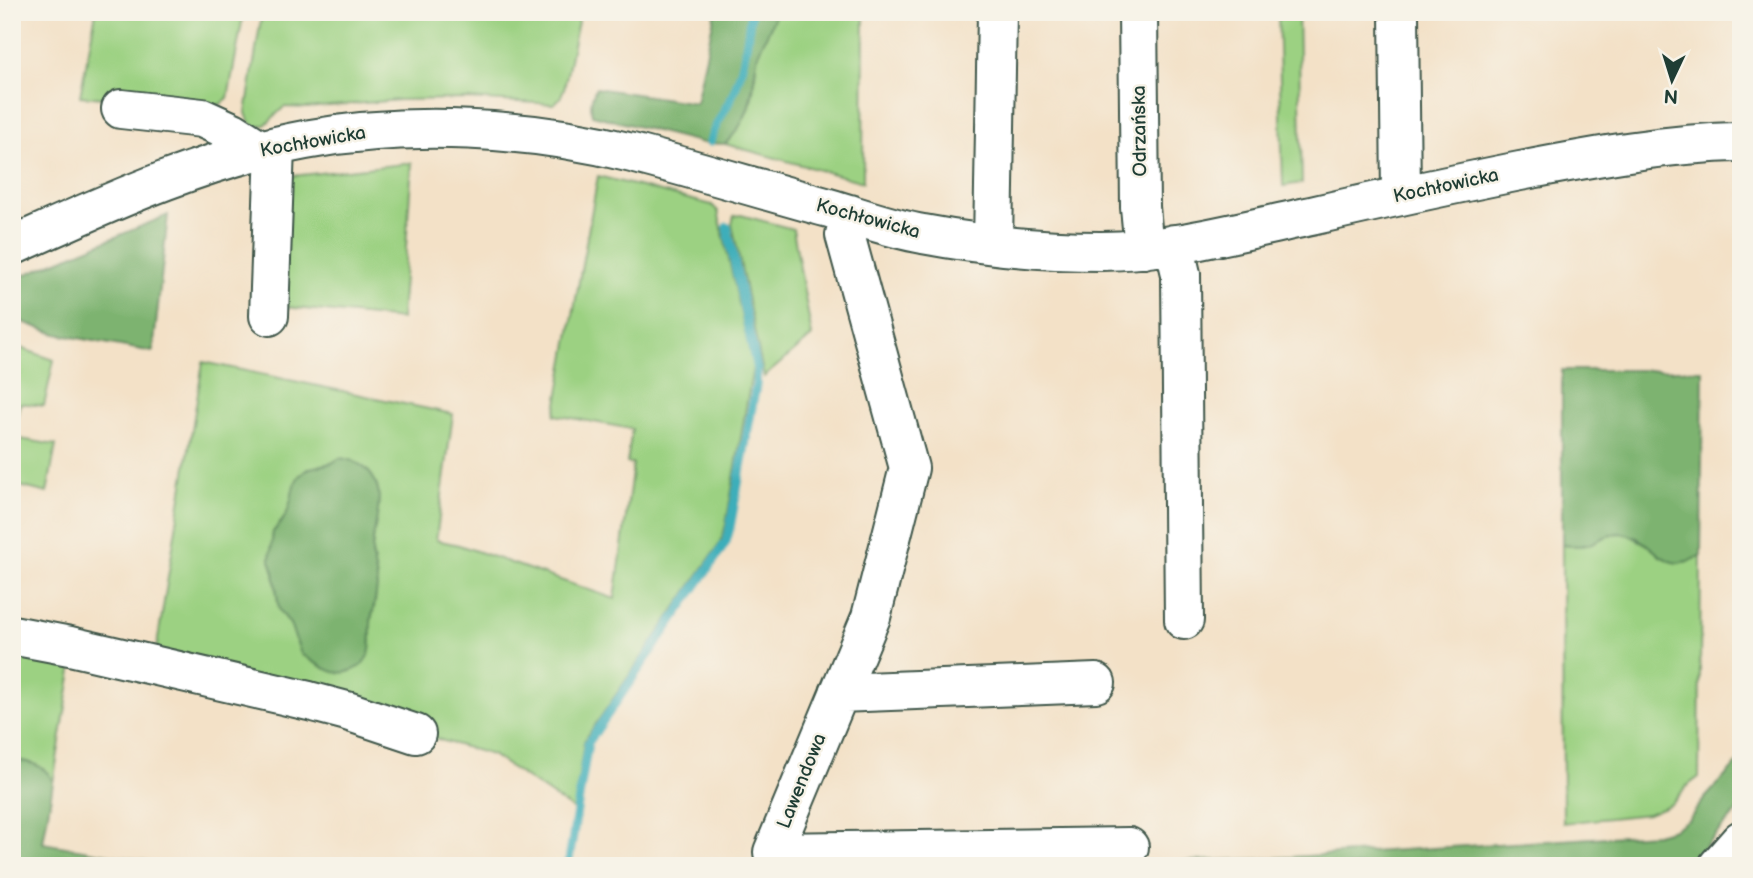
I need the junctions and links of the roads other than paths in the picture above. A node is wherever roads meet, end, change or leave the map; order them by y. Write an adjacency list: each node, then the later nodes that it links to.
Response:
1 (997, 12): 9 (street)
2 (1139, 12): 11 (street, Odrzańska)
3 (1399, 12): 7 (street)
4 (121, 109): 6 (street)
5 (1741, 142): 7 (street, Kochłowicka)
6 (268, 149): 8 (street, Kochłowicka); 10 (street, Kochłowicka); 12 (street)
7 (1401, 195): 11 (street, Kochłowicka)
8 (850, 214): 9 (street, Kochłowicka); 16 (street, Lawendowa)
9 (993, 244): 11 (street, Kochłowicka)
10 (12, 246)
11 (1159, 246): 13 (street, Odrzańska)
12 (269, 316)
13 (1184, 620)
14 (12, 635): 17 (street)
15 (1096, 682): 16 (street)
16 (839, 693): 19 (street, Lawendowa)
17 (416, 734)
18 (1741, 840): 20 (street)
19 (1129, 847)
20 (1718, 866)

